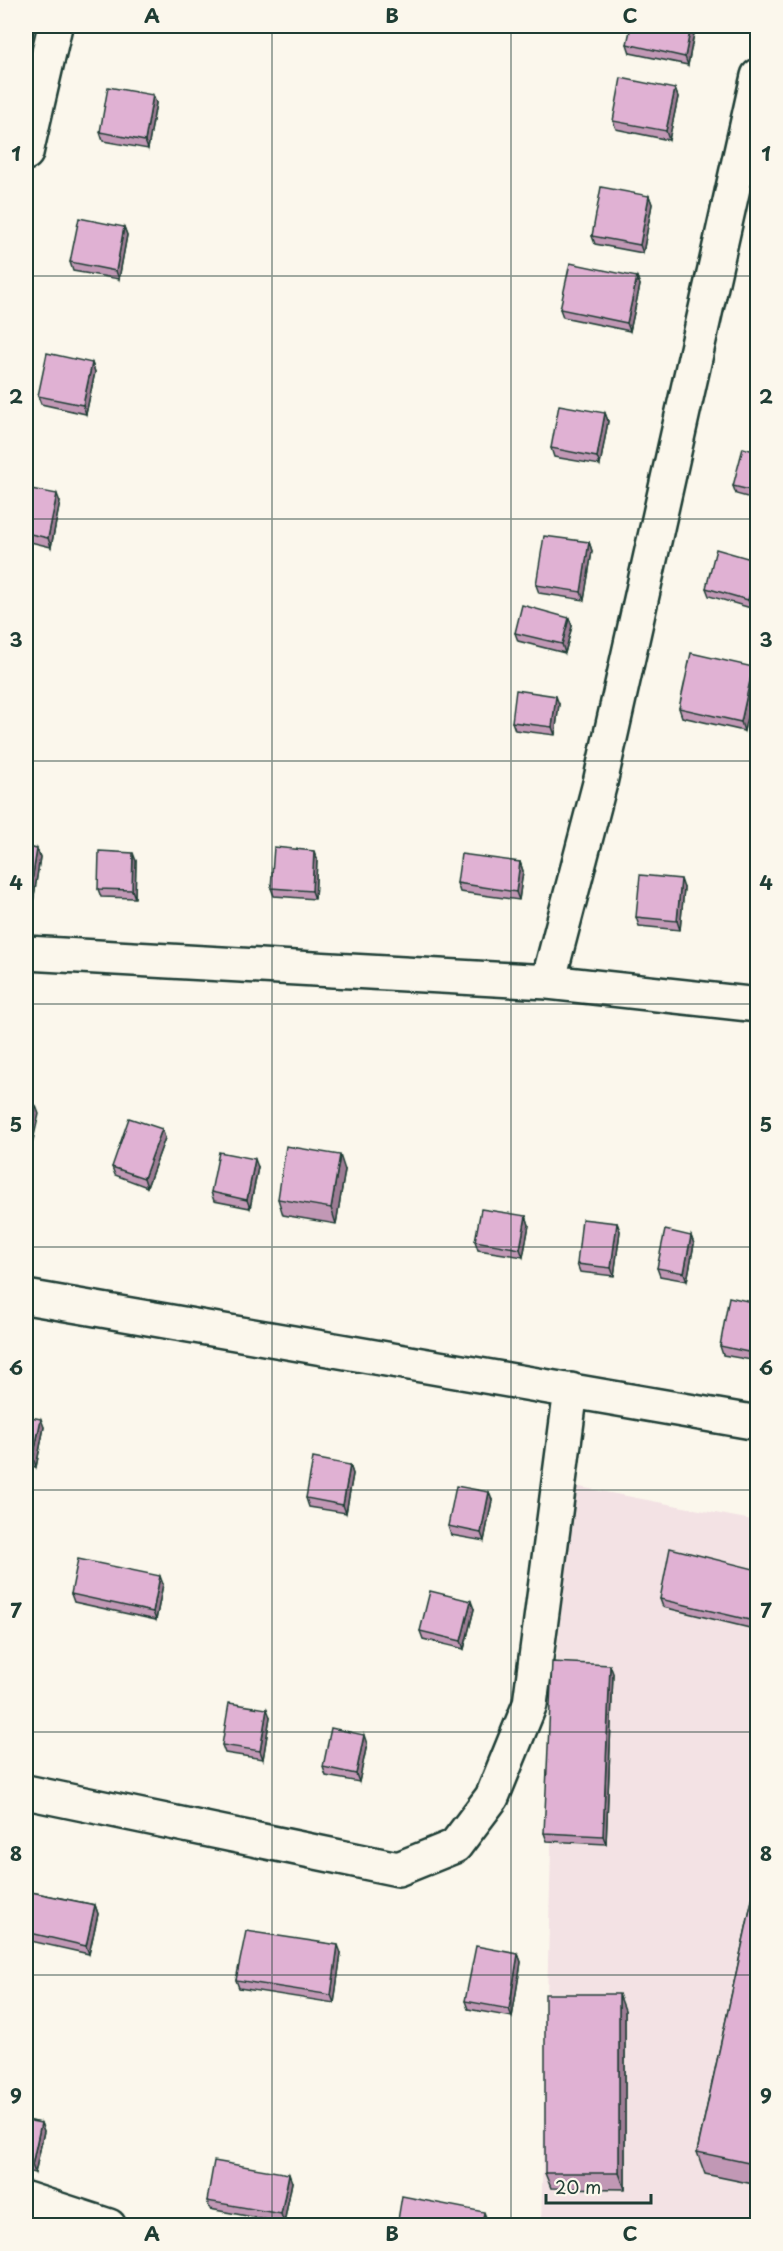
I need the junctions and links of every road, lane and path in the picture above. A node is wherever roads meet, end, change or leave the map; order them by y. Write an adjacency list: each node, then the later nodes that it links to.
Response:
1 (56, 26): 3 (street)
2 (758, 76): 5 (street)
3 (26, 153)
4 (26, 953): 5 (street)
5 (548, 982): 6 (street)
6 (758, 1005)
7 (26, 1297): 8 (street)
8 (571, 1390): 9 (street); 10 (street)
9 (758, 1423)
10 (26, 1792)
11 (26, 2199): 12 (street)
12 (109, 2226)

